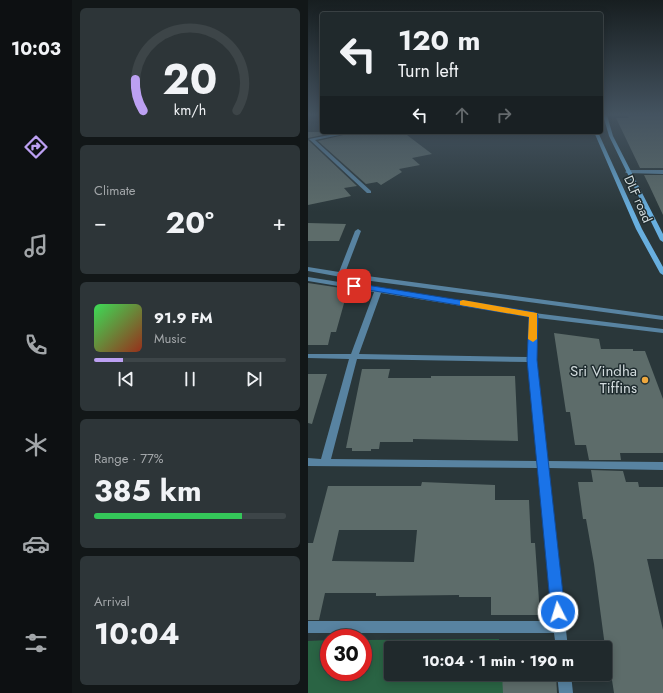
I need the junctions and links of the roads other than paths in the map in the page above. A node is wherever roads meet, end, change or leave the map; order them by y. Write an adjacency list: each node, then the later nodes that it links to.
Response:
1 (318, 147): 6 (street)
2 (603, 147): 10 (main road, DLF road)
3 (616, 147): 4 (main road)
4 (628, 172): 5 (street); 8 (main road)
5 (663, 172)
6 (369, 192)
7 (358, 231): 11 (street)
8 (663, 240)
9 (308, 269): 11 (street)
10 (663, 273)
11 (341, 275): 15 (street)
12 (308, 279): 13 (street)
13 (379, 289): 14 (street); 18 (street)
14 (534, 315): 16 (street); 19 (street)
15 (663, 318)
16 (663, 332)
17 (308, 356): 18 (street)
18 (354, 357): 19 (street); 21 (street)
19 (532, 360): 22 (street)
20 (308, 462): 21 (street)
21 (325, 462): 22 (street)
22 (544, 464): 23 (street); 25 (street)
23 (663, 466)
24 (308, 627): 25 (street)
25 (560, 627): 26 (street)
26 (561, 641)
27 (565, 681): 28 (street)
28 (566, 693)

